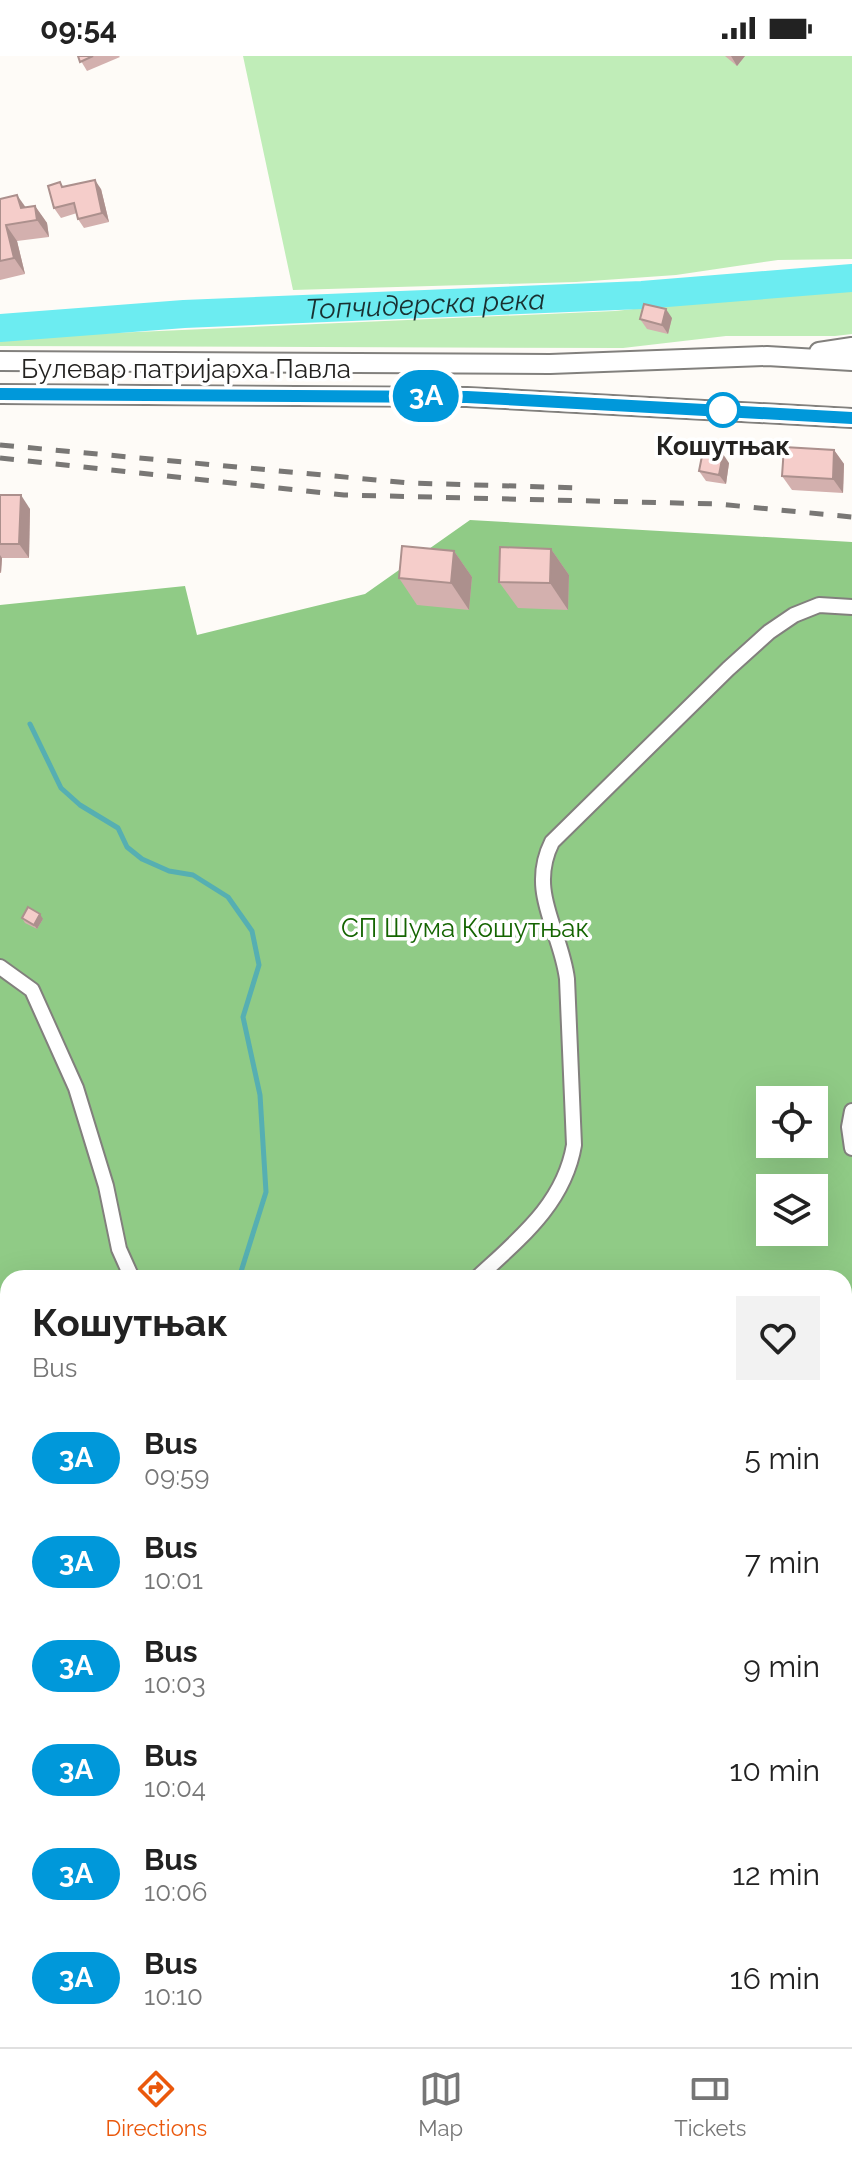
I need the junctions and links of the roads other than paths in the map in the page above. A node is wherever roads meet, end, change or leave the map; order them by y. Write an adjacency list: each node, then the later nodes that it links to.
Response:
1 (852, 347): 2 (main road)
2 (807, 358): 3 (main road, Булевар патријарха Павла); 4 (main road, Булевар патријарха Павла)
3 (0, 361)
4 (852, 361)
5 (0, 394): 6 (main road, Булевар патријарха Павла)
6 (851, 417)
7 (852, 607): 12 (street)
8 (0, 967): 11 (street)
9 (852, 1111): 10 (street)
10 (852, 1148)
11 (128, 1270)
12 (485, 1270)

